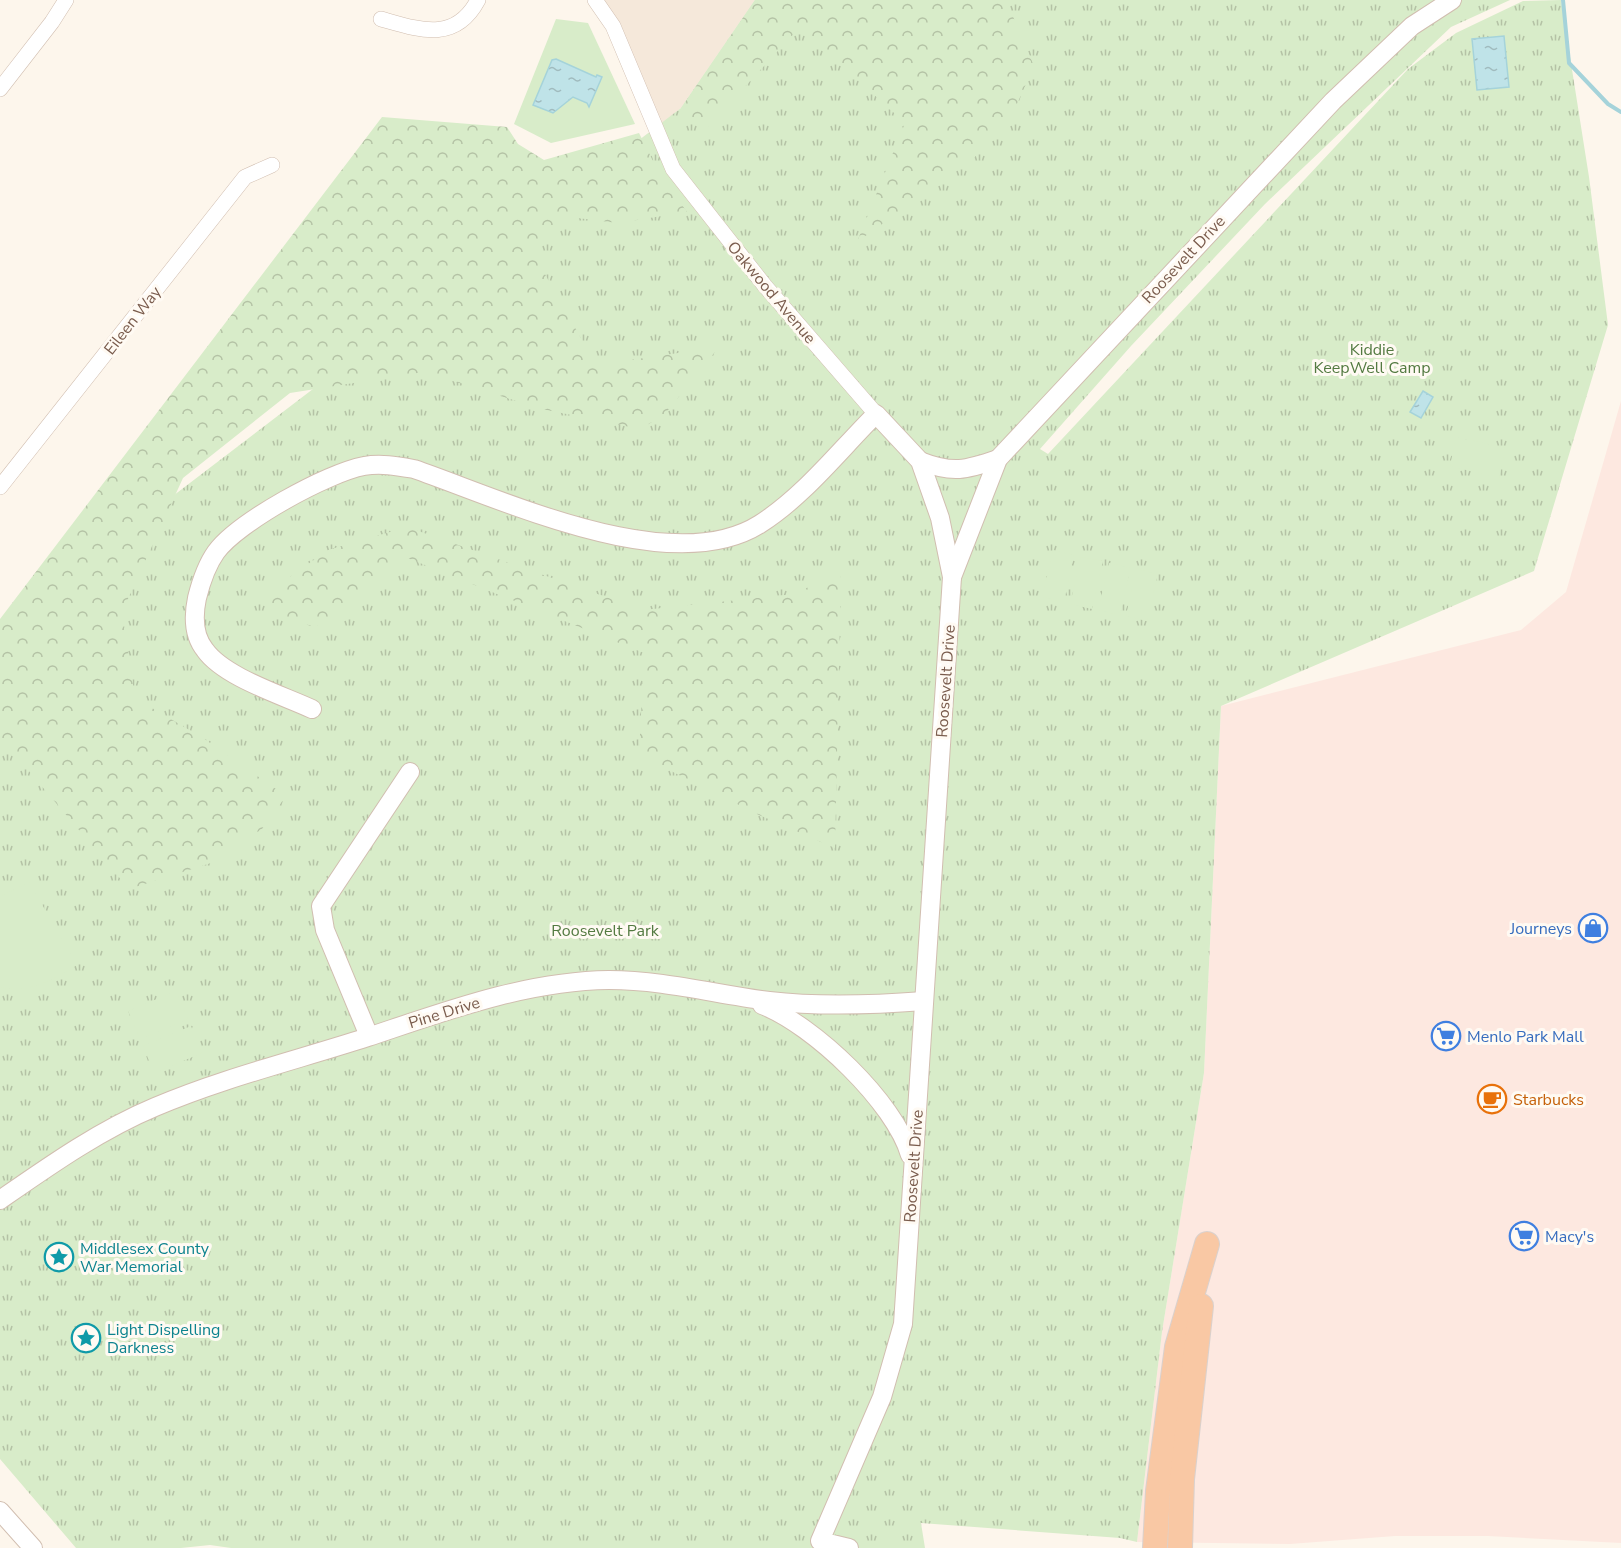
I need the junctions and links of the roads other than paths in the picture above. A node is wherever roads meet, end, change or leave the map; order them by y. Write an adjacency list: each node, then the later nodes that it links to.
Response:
1 (66, 0): 6 (street)
2 (478, 0): 5 (street)
3 (595, 0): 8 (street, Oakwood Avenue)
4 (1452, 0): 9 (street, Roosevelt Drive)
5 (381, 19)
6 (0, 89)
7 (272, 165): 11 (street, Eileen Way)
8 (876, 414): 10 (street, Oakwood Avenue); 13 (street)
9 (998, 459): 10 (street); 12 (street, Roosevelt Drive)
10 (920, 461): 12 (street, Oakwood Avenue)
11 (0, 487)
12 (952, 577): 16 (street, Roosevelt Drive)
13 (312, 709)
14 (410, 772): 17 (street)
15 (738, 996): 16 (street, Pine Drive); 17 (street, Pine Drive); 18 (street)
16 (924, 1001): 18 (street, Roosevelt Drive)
17 (369, 1036): 19 (street, Pine Drive)
18 (912, 1165): 23 (street, Roosevelt Drive)
19 (0, 1200)
20 (0, 1511): 22 (street)
21 (1180, 1544): 24 (highway)
22 (33, 1548)
23 (849, 1548)
24 (1155, 1548)

